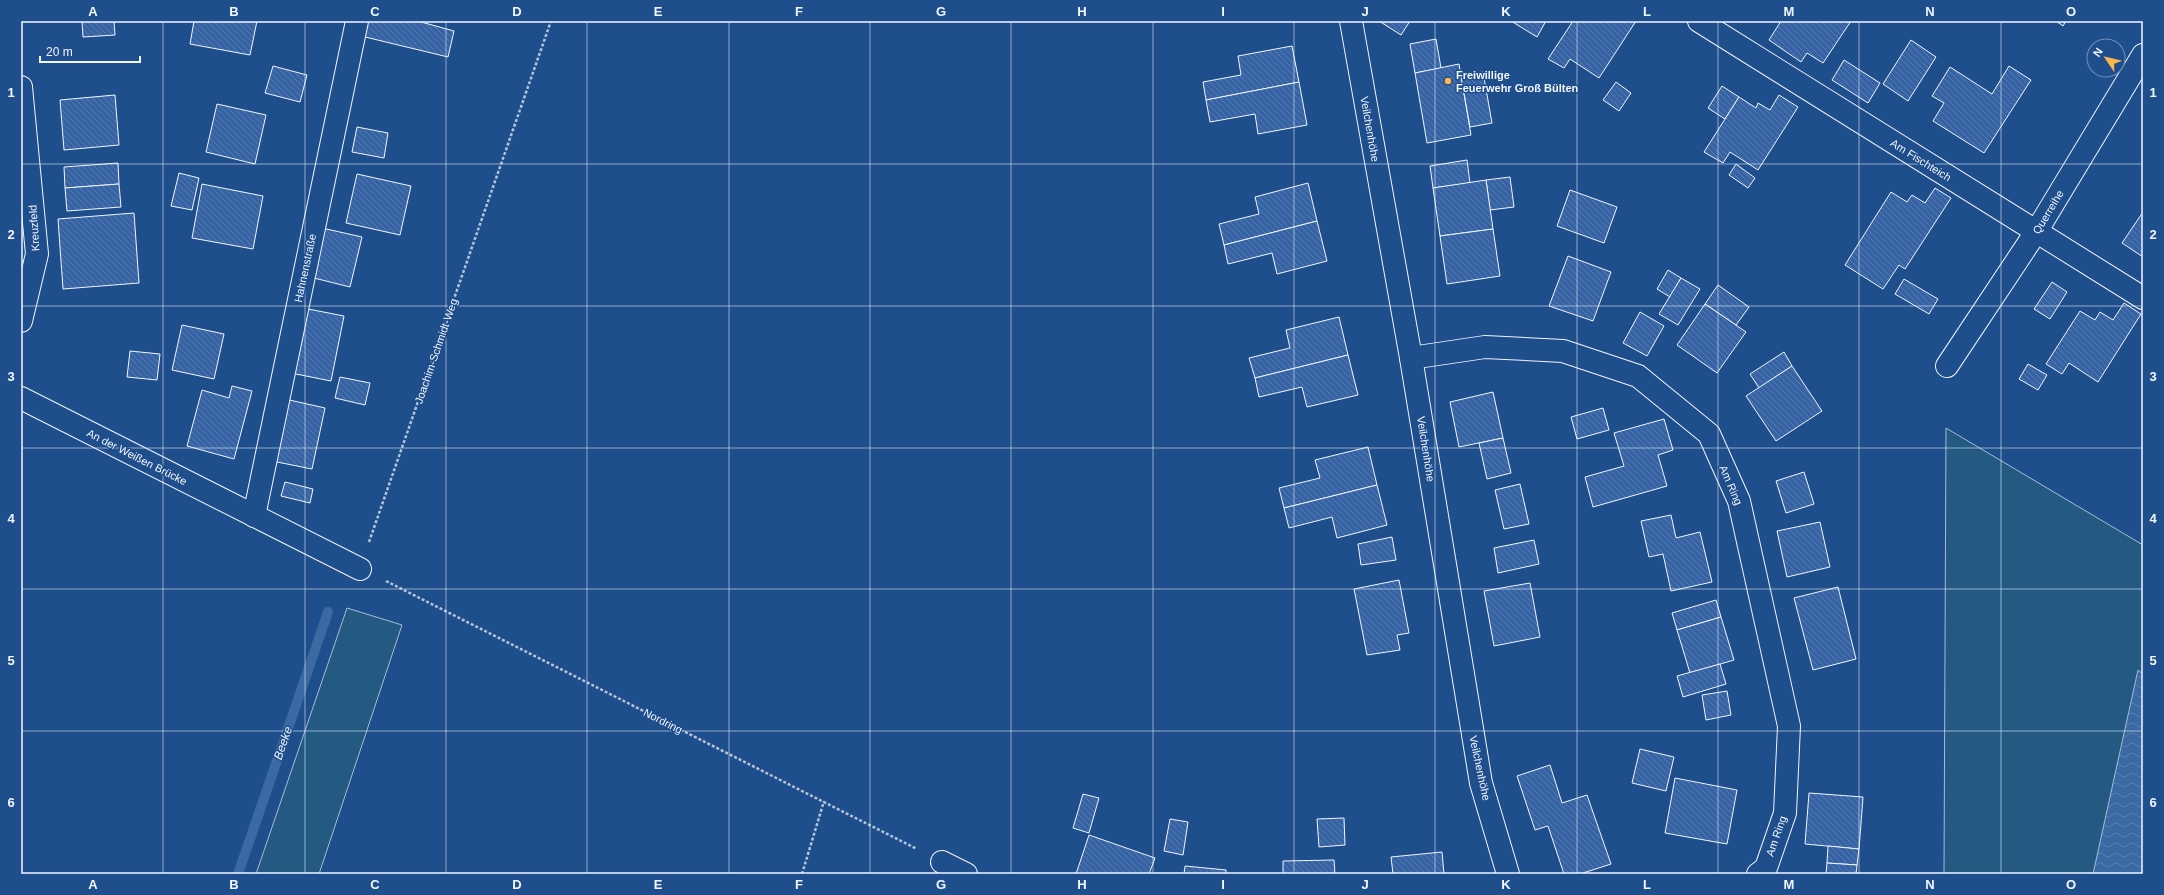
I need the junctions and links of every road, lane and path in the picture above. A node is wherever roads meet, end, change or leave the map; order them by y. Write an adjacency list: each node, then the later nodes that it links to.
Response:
1 (357, 21): 13 (street, Hahnenstraße)
2 (551, 21): 14 (path, Joachim-Schmidt-Weg)
3 (1351, 21): 10 (street, Veilchenhöhe)
4 (1698, 21): 7 (street, Am Fischteich)
5 (2143, 55): 7 (street, Querreihe)
6 (21, 87): 9 (street, Kreuzfeld)
7 (2036, 232): 8 (street, Am Fischteich); 11 (street, Querreihe)
8 (2143, 298)
9 (21, 320)
10 (1410, 358): 19 (street, Veilchenhöhe); 20 (street, Am Ring)
11 (1947, 366)
12 (21, 398): 13 (street, An der Weißen Brücke)
13 (254, 516): 14 (street)
14 (360, 569): 15 (path, Nordring)
15 (824, 801): 16 (path, Nordring); 17 (path)
16 (942, 862): 18 (street)
17 (802, 874)
18 (966, 874)
19 (1508, 874)
20 (1758, 874)

